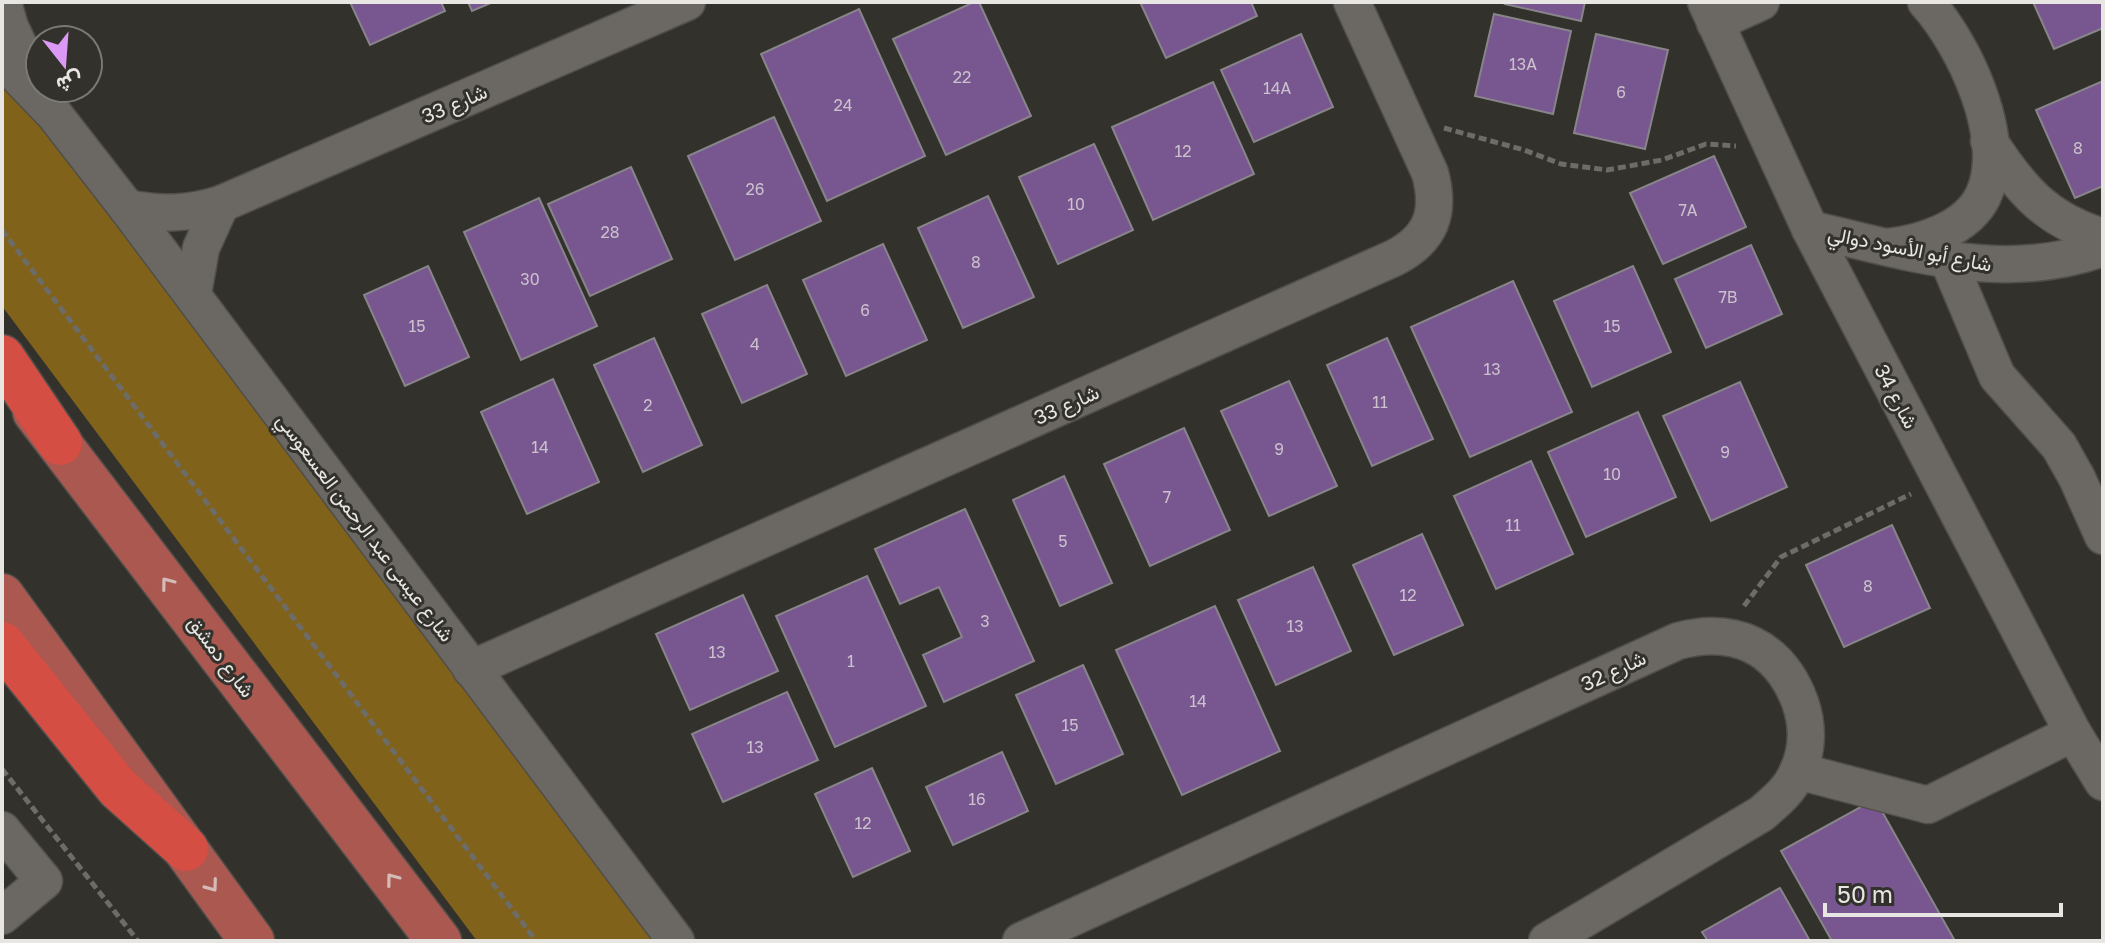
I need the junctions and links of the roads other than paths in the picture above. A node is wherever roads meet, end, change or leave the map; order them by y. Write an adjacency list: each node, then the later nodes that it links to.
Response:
1 (3, 2): 8 (street, شارع عيسى عبد الرحمن العسعوسي)
2 (687, 2): 10 (street, شارع 33)
3 (1352, 2): 24 (street, شارع 33)
4 (1761, 2): 6 (street)
5 (1926, 2): 9 (street)
6 (1710, 12): 12 (street, شارع 34)
7 (2, 60): 8 (street, شارع عيسى عبد الرحمن العسعوسي)
8 (54, 114): 11 (street, شارع عيسى عبد الرحمن العسعوسي)
9 (1989, 141): 13 (street); 14 (street)
10 (221, 204): 11 (street, شارع 33); 17 (street)
11 (127, 208): 17 (street, شارع عيسى عبد الرحمن العسعوسي)
12 (1810, 229): 14 (street, شارع أبو الأسود دوالي); 25 (street, شارع 34)
13 (2103, 237)
14 (1888, 247): 16 (street, شارع أبو الأسود دوالي)
15 (2103, 248): 16 (street, شارع أبو الأسود دوالي)
16 (1948, 260): 21 (street)
17 (193, 294): 24 (street, شارع عيسى عبد الرحمن العسعوسي)
18 (2, 357): 20 (highway)
19 (2, 372): 20 (main road, شارع دمشق)
20 (60, 443): 33 (main road, شارع دمشق, one-way to 20)
21 (2103, 536)
22 (2, 596): 29 (main road)
23 (2, 644): 29 (highway)
24 (471, 669): 34 (street, شارع عيسى عبد الرحمن العسعوسي)
25 (2073, 733): 26 (street); 27 (street, شارع 34)
26 (1798, 771): 31 (street, شارع 32); 36 (street, شارع 32)
27 (2103, 782)
28 (2, 830): 30 (street)
29 (186, 849): 32 (main road, one-way to 32)
30 (2, 916)
31 (1073, 931): 35 (street, شارع 32)
32 (252, 941)
33 (439, 941)
34 (676, 941)
35 (1021, 941)
36 (1547, 941)

